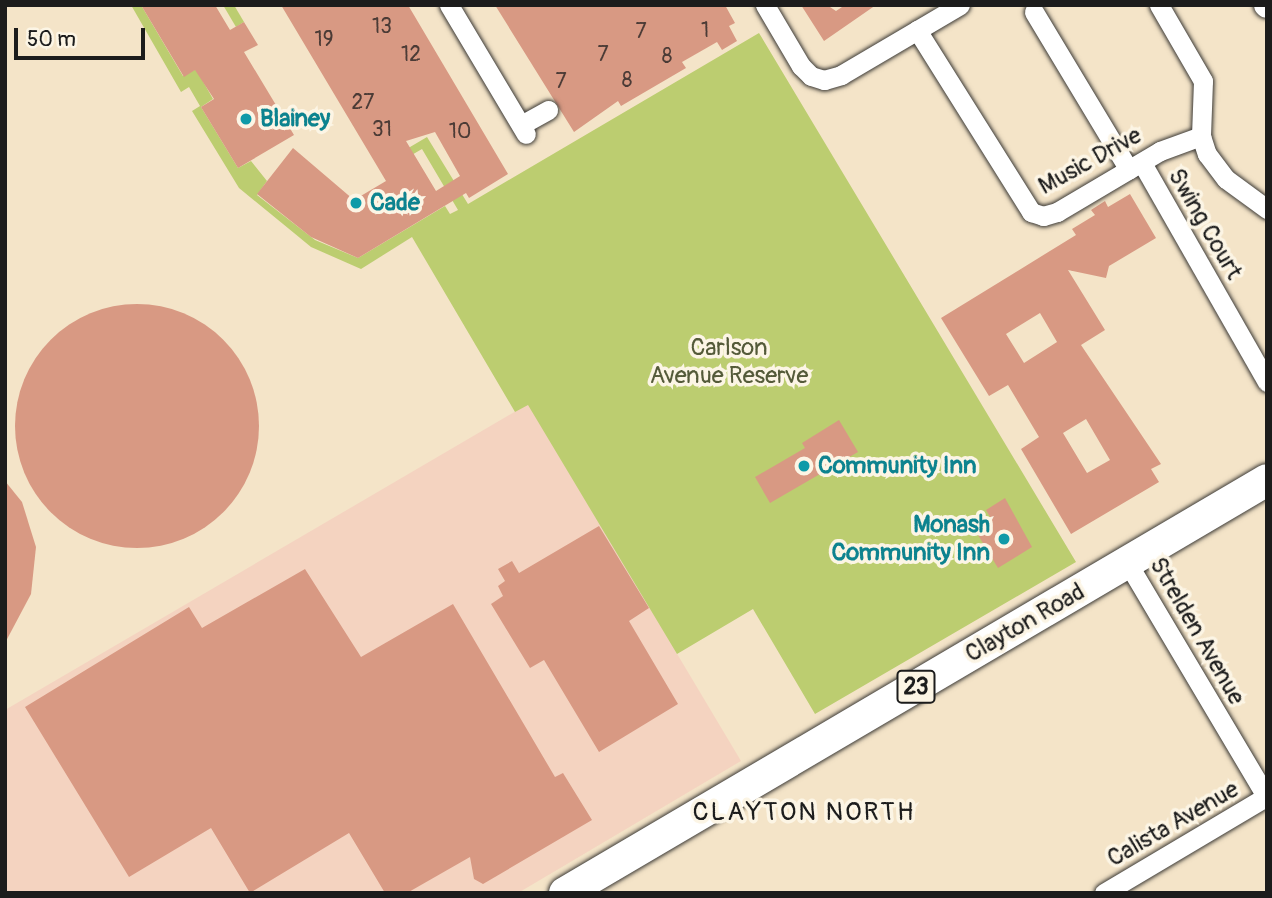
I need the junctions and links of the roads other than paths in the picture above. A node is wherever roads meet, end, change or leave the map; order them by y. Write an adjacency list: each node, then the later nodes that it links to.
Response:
1 (449, 5): 7 (street)
2 (765, 5): 6 (street)
3 (960, 5): 6 (street)
4 (1159, 5): 8 (street)
5 (1034, 12): 9 (street, Swing Court)
6 (917, 30): 9 (street, Music Drive)
7 (548, 110)
8 (1201, 136): 9 (street, Music Drive); 10 (street)
9 (1135, 167): 11 (street, Swing Court)
10 (1267, 209)
11 (1267, 382)
12 (1267, 480): 13 (main road, Clayton Road / 23)
13 (1127, 562): 14 (street, Strelden Avenue); 15 (main road, Clayton Road / 23)
14 (1266, 798): 16 (street, Calista Avenue)
15 (565, 893)
16 (1104, 893)

